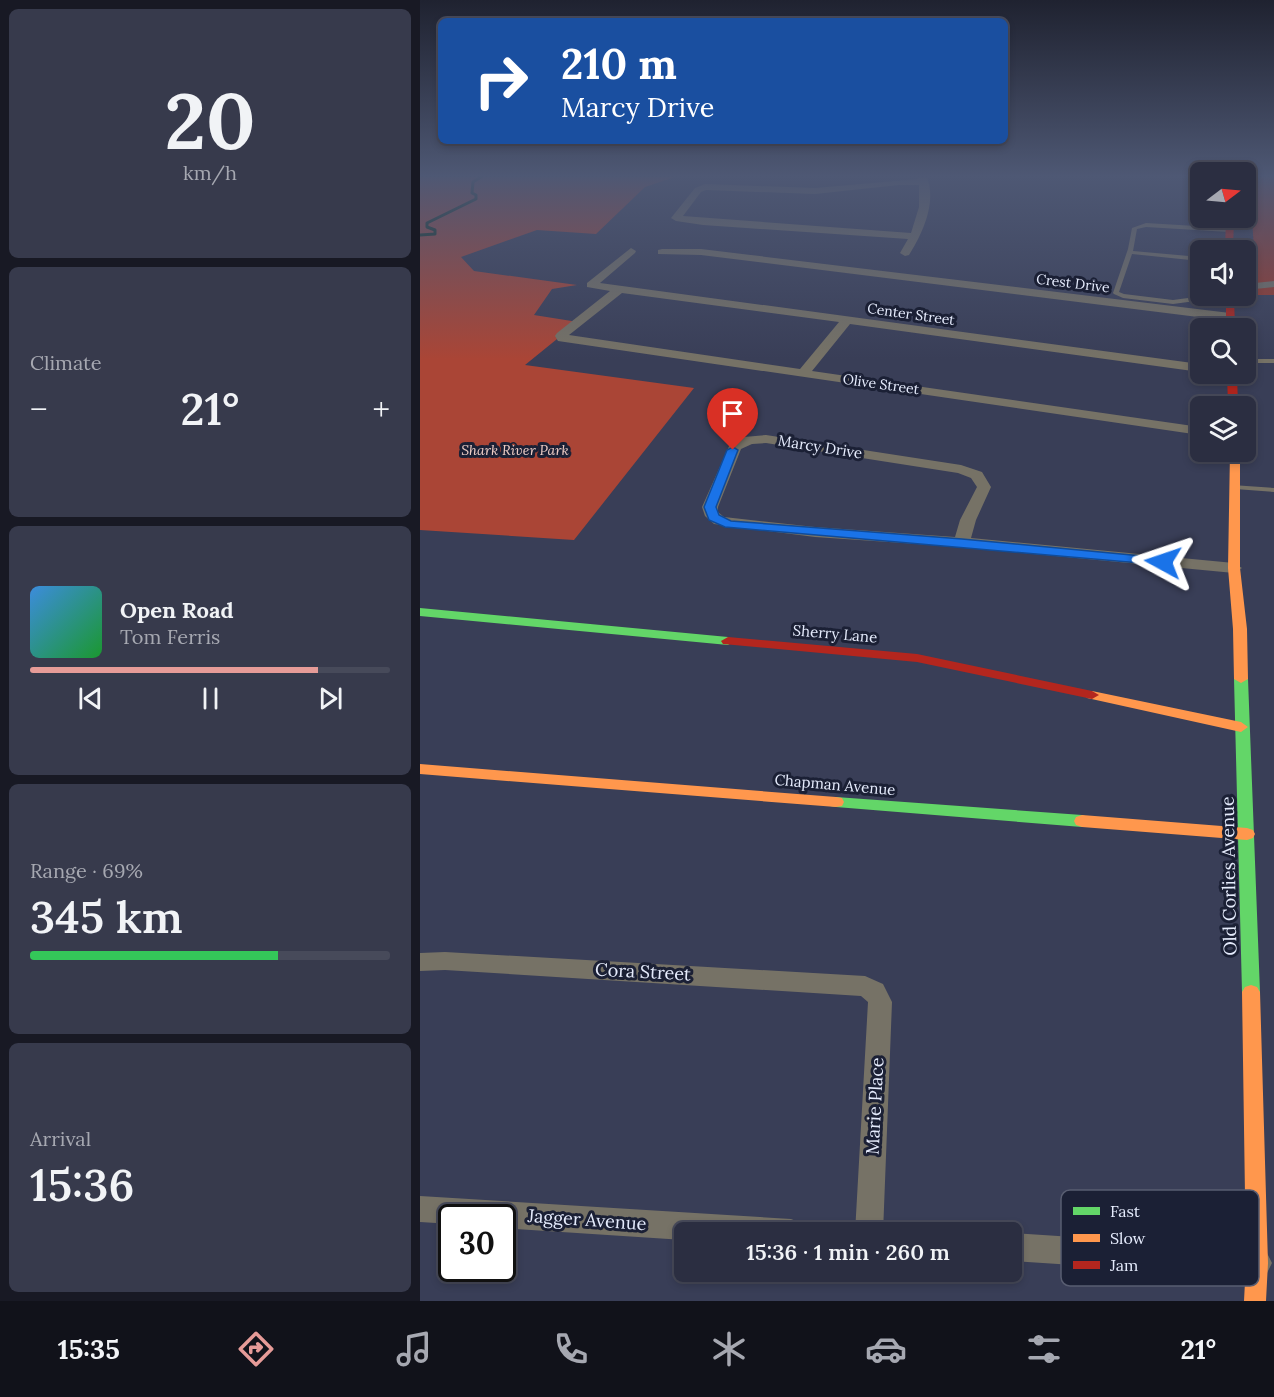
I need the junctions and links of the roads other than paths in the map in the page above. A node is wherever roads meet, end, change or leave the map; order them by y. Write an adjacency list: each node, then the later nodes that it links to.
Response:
1 (915, 238): 5 (street)
2 (1134, 238): 6 (lane)
3 (631, 251): 10 (street, Center Street)
4 (662, 252): 11 (street, Crest Drive)
5 (905, 252)
6 (1131, 252): 7 (lane); 11 (lane)
7 (1190, 258)
8 (1274, 284): 9 (street)
9 (1256, 286)
10 (618, 290): 12 (street, Center Street); 16 (street, Olive Street)
11 (1230, 311)
12 (847, 320): 15 (street, Center Street); 16 (street)
13 (1256, 361): 14 (lane)
14 (1274, 361)
15 (1190, 367)
16 (802, 373): 17 (street, Olive Street)
17 (1190, 430)
18 (1235, 462): 19 (street, Old Corlies Avenue)
19 (1236, 487): 20 (lane); 22 (street, Old Corlies Avenue)
20 (1274, 490)
21 (962, 542): 21 (street, Marcy Drive); 22 (street, Marcy Drive)
22 (1234, 568): 24 (street, Old Corlies Avenue)
23 (420, 612): 24 (street, Sherry Lane)
24 (1241, 728): 26 (street, Old Corlies Avenue)
25 (420, 769): 26 (street, Chapman Avenue)
26 (1247, 834): 29 (street, Old Corlies Avenue)
27 (420, 962): 28 (street, Cora Street)
28 (865, 986): 31 (street, Marie Place)
29 (1255, 1190)
30 (420, 1209): 32 (street, Jagger Avenue)
31 (870, 1222)
32 (674, 1225)
33 (1022, 1248): 34 (street)
34 (1061, 1250)
35 (1256, 1286): 36 (street, Old Corlies Avenue)
36 (1255, 1301)

